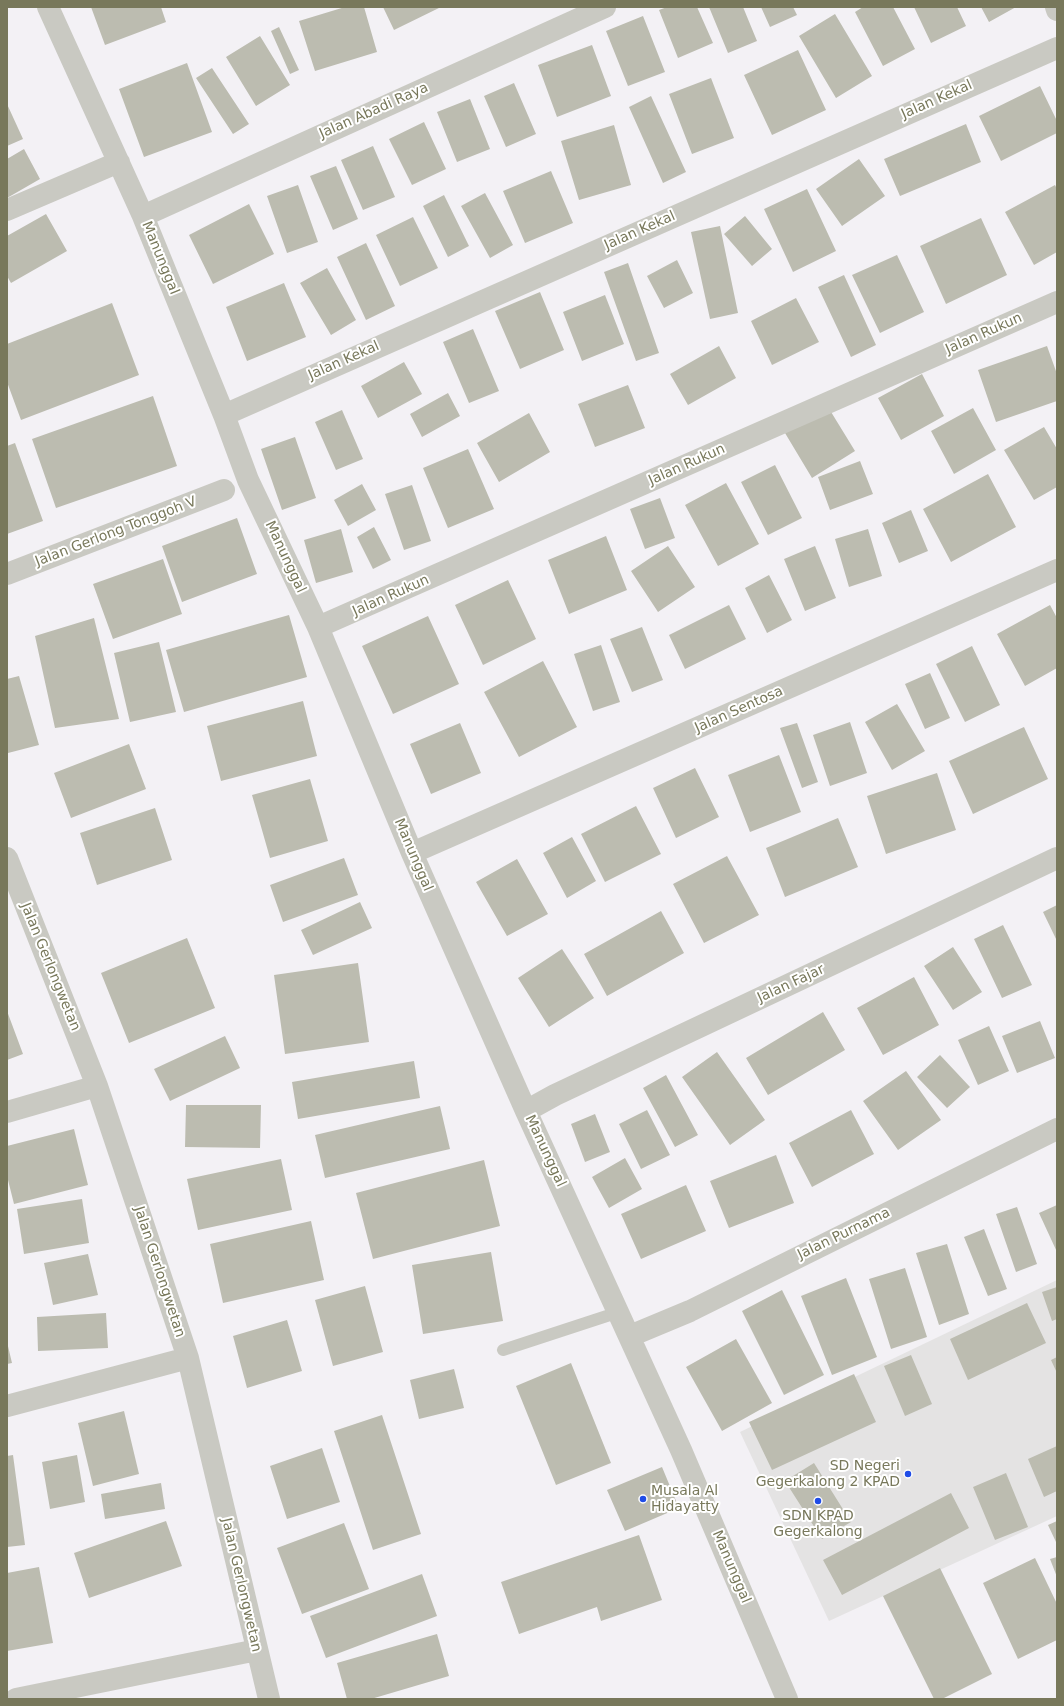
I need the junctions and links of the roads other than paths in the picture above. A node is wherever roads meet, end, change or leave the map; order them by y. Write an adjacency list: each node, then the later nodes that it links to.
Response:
1 (48, 7): 6 (street, Manunggal)
2 (605, 7): 8 (street, Jalan Abadi Raya)
3 (1056, 7): 4 (street)
4 (1057, 10)
5 (1057, 48): 10 (street, Jalan Kekal)
6 (119, 162): 7 (street); 8 (street, Manunggal)
7 (7, 210)
8 (143, 216): 10 (street, Manunggal)
9 (1057, 302): 14 (street, Jalan Rukun)
10 (224, 415): 14 (street, Manunggal)
11 (224, 490): 13 (street, Jalan Gerlong Tonggoh V)
12 (1057, 570): 15 (street, Jalan Sentosa)
13 (7, 574)
14 (318, 627): 15 (street, Manunggal)
15 (417, 851): 19 (street, Manunggal)
16 (7, 858): 18 (street, Jalan Gerlongwetan)
17 (1057, 858): 19 (street, Jalan Fajar)
18 (97, 1086): 20 (street); 25 (street, Jalan Gerlongwetan)
19 (526, 1110): 22 (street, Manunggal)
20 (7, 1112)
21 (1057, 1129): 23 (street, Jalan Purnama)
22 (619, 1312): 23 (street, Manunggal); 24 (lane)
23 (630, 1336): 30 (street, Manunggal)
24 (503, 1350)
25 (188, 1358): 26 (street); 27 (street, Jalan Gerlongwetan)
26 (7, 1406)
27 (256, 1650): 28 (street); 29 (street, Jalan Gerlongwetan)
28 (16, 1699)
29 (269, 1699)
30 (787, 1699)

